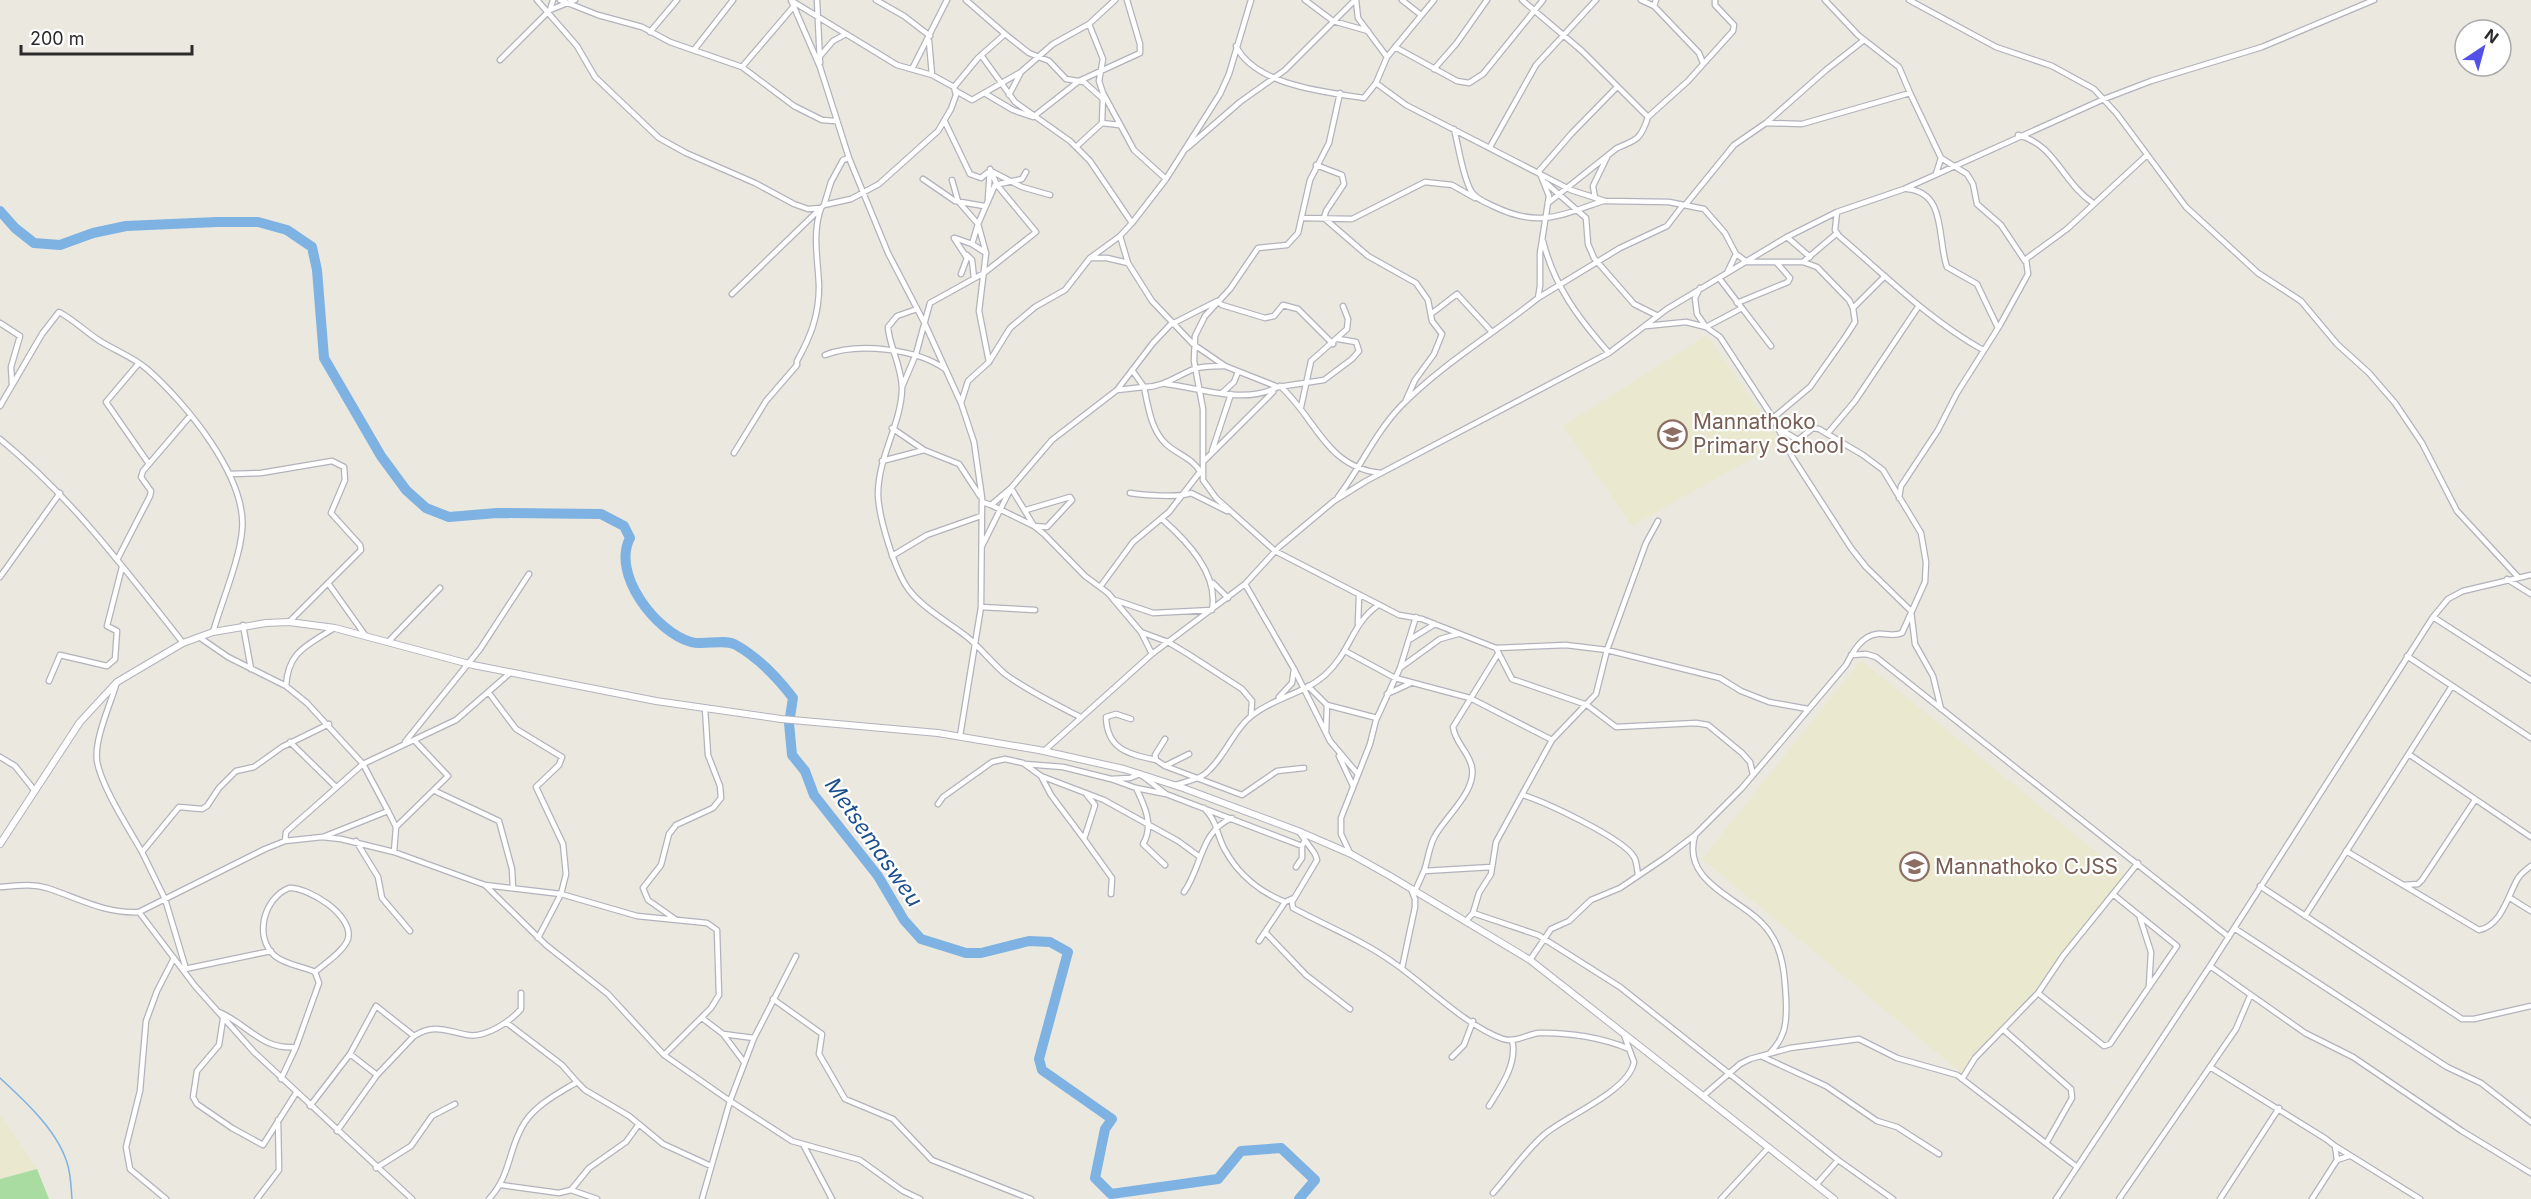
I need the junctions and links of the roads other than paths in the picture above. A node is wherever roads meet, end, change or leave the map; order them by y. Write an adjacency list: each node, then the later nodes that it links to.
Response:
1 (537, 0): 30 (street)
2 (553, 0): 30 (street)
3 (560, 0): 29 (street)
4 (575, 0): 29 (street)
5 (677, 0): 38 (street)
6 (733, 0): 47 (street)
7 (817, 0): 33 (street)
8 (876, 0): 42 (street)
9 (947, 0): 42 (street)
10 (966, 0): 40 (street)
11 (1115, 0): 35 (street)
12 (1127, 0): 58 (street)
13 (1251, 0): 45 (street)
14 (1305, 0): 34 (street)
15 (1355, 0): 34 (street); 37 (street)
16 (1402, 0): 32 (street)
17 (1434, 0): 32 (street)
18 (1486, 0): 57 (street)
19 (1522, 0): 31 (street)
20 (1543, 0): 31 (street)
21 (1596, 0): 41 (street)
22 (1641, 0): 28 (street)
23 (1715, 0): 53 (street)
24 (1826, 0): 43 (street)
25 (1909, 0): 72 (street)
26 (2374, 0): 72 (street)
27 (792, 2): 33 (street); 54 (street); 55 (street)
28 (1655, 3): 53 (street)
29 (569, 4): 30 (street); 38 (street)
30 (549, 11): 52 (street); 115 (street)
31 (1535, 11): 41 (street); 57 (street)
32 (1421, 15): 46 (street)
33 (818, 18): 36 (street); 49 (street)
34 (1333, 21): 37 (street); 61 (street)
35 (1089, 24): 50 (street); 58 (street)
36 (836, 29): 39 (street); 44 (street)
37 (1368, 31): 51 (street)
38 (650, 32): 47 (street)
39 (846, 34): 44 (street); 56 (street)
40 (1005, 34): 48 (street); 50 (street)
41 (1564, 35): 65 (street); 83 (street)
42 (929, 38): 56 (street); 60 (street)
43 (1864, 40): 68 (street); 78 (street)
44 (832, 41): 49 (street)
45 (1236, 46): 61 (street); 84 (street)
46 (1395, 47): 51 (street); 57 (street)
47 (694, 50): 54 (street)
48 (981, 55): 64 (street); 66 (street)
49 (821, 56): 55 (street)
50 (1039, 57): 59 (street); 62 (street)
51 (1387, 57): 63 (street)
52 (500, 60)
53 (1703, 63): 74 (street)
54 (742, 67): 75 (street)
55 (820, 67): 75 (street)
56 (912, 69): 60 (street)
57 (1434, 69)
58 (1102, 70): 62 (street); 71 (street)
59 (1021, 72): 64 (street); 70 (street)
60 (932, 75): 66 (street)
61 (1274, 78): 67 (street); 84 (street)
62 (1079, 81): 71 (street); 73 (street)
63 (1376, 83): 67 (street); 80 (street)
64 (1002, 84): 69 (street); 70 (street)
65 (1617, 87): 74 (street); 91 (street)
66 (955, 89): 69 (street); 76 (street)
67 (1341, 93): 89 (street)
68 (1910, 93): 78 (street); 88 (street)
69 (986, 94): 73 (street)
70 (1009, 95): 73 (street)
71 (1103, 96): 77 (street); 79 (street)
72 (2104, 99): 81 (street); 86 (street)
73 (1033, 117): 82 (street)
74 (1648, 117): 85 (street)
75 (835, 121): 87 (street)
76 (945, 122): 93 (street); 103 (street)
77 (1102, 123): 79 (street); 82 (street)
78 (1766, 123): 113 (street)
79 (1119, 125): 96 (street)
80 (1454, 129): 83 (street); 108 (street)
81 (2018, 135): 90 (street); 112 (street)
82 (1076, 147): 121 (street)
83 (1490, 147): 91 (street)
84 (1183, 152): 96 (street)
85 (1608, 155): 101 (street); 106 (street)
86 (2146, 156): 112 (street); 234 (street)
87 (849, 158): 103 (street); 115 (street)
88 (1941, 158): 90 (street); 94 (street)
89 (1316, 165): 118 (street); 119 (street)
90 (1953, 167): 94 (street); 133 (street)
91 (1539, 171): 99 (street); 101 (street)
92 (1026, 172): 98 (street)
93 (990, 173): 98 (street); 100 (street); 107 (street)
94 (1936, 174): 102 (street)
95 (923, 179): 109 (street)
96 (1166, 179): 121 (street)
97 (952, 180): 109 (street)
98 (1011, 181): 100 (street); 105 (street)
99 (1544, 181): 104 (street); 111 (street)
100 (997, 185): 107 (street); 139 (street)
101 (1566, 187): 104 (street); 106 (street)
102 (1904, 189): 117 (street); 163 (street)
103 (865, 193): 115 (street); 155 (street)
104 (1557, 194): 111 (street); 116 (street)
105 (1050, 195)
106 (1595, 198): 110 (street)
107 (988, 199): 114 (street)
108 (1481, 200): 119 (street); 120 (street)
109 (958, 201): 114 (street); 122 (street)
110 (1605, 201): 113 (street); 116 (street)
111 (1548, 203): 120 (street)
112 (2093, 203): 133 (street)
113 (1684, 205): 129 (street); 134 (street)
114 (984, 206): 122 (street)
115 (823, 207): 147 (street); 202 (street)
116 (1580, 211): 120 (street); 134 (street)
117 (1837, 212): 123 (street); 125 (street)
118 (1304, 218): 119 (street); 149 (street)
119 (1324, 218): 156 (street)
120 (1544, 219): 126 (street)
121 (1132, 223): 124 (street)
122 (978, 224): 127 (street); 128 (street)
123 (1836, 234): 131 (street); 142 (street)
124 (1120, 236): 132 (street); 137 (street)
125 (1787, 237): 131 (street); 135 (street)
126 (1543, 240): 145 (street); 148 (street)
127 (972, 243): 128 (street); 130 (street)
128 (986, 253): 139 (street)
129 (1736, 254): 135 (street); 141 (street)
130 (967, 255): 140 (street); 143 (street)
131 (1810, 257): 136 (street)
132 (1090, 258): 137 (street); 174 (street)
133 (2025, 261): 163 (street)
134 (1597, 262): 145 (street); 157 (street)
135 (1747, 262): 138 (street); 141 (street)
136 (1803, 262): 138 (street); 154 (street)
137 (1128, 263): 159 (street)
138 (1776, 263): 150 (street)
139 (984, 273): 143 (street); 174 (street)
140 (961, 274)
141 (1725, 275): 144 (street)
142 (1885, 276): 152 (street); 154 (street)
143 (974, 278): 160 (street)
144 (1719, 278): 146 (street); 150 (street)
145 (1559, 287): 148 (street); 171 (street)
146 (1700, 288): 157 (street); 162 (street)
147 (732, 294)
148 (1538, 298): 164 (street)
149 (1217, 301): 159 (street); 166 (street); 167 (street)
150 (1737, 303): 153 (street)
151 (1343, 306): 165 (street)
152 (1918, 307): 169 (street); 199 (street)
153 (1742, 308): 162 (street); 168 (street)
154 (1852, 308): 196 (street)
155 (917, 309): 160 (street); 170 (street)
156 (1431, 314): 164 (street); 192 (street)
157 (1658, 316): 161 (street)
158 (0, 323): 182 (street)
159 (1174, 323): 166 (street); 179 (street)
160 (925, 324): 172 (street); 178 (street)
161 (1646, 326): 162 (street); 171 (street)
162 (1706, 327): 196 (street)
163 (1998, 328): 169 (street)
164 (1492, 332): 192 (street)
165 (1338, 339): 167 (street); 181 (street)
166 (1193, 344): 176 (street); 177 (street)
167 (1333, 344): 181 (street)
168 (1771, 346)
169 (1983, 350): 217 (street)
170 (896, 352): 172 (street); 173 (street); 184 (street)
171 (1610, 353): 209 (street)
172 (916, 354): 178 (street); 184 (street)
173 (825, 355)
174 (989, 362): 191 (street)
175 (139, 363): 182 (street); 195 (street); 206 (street)
176 (1225, 366): 177 (street); 180 (street)
177 (1196, 368): 183 (street); 188 (street)
178 (945, 369): 191 (street)
179 (1132, 370): 185 (street); 187 (street)
180 (1238, 372): 186 (street); 189 (street)
181 (1305, 382): 186 (street); 194 (street)
182 (12, 384): 193 (street)
183 (1166, 384): 185 (street); 188 (street)
184 (902, 387): 197 (street)
185 (1144, 387): 187 (street); 208 (street)
186 (1279, 387): 190 (street); 194 (street); 203 (street)
187 (1117, 390): 211 (street)
188 (1200, 392): 189 (street); 205 (street)
189 (1222, 394): 190 (street)
190 (1231, 394): 203 (street)
191 (961, 403): 215 (street)
192 (1405, 403): 207 (street)
193 (0, 406)
194 (1301, 408): 207 (street)
195 (190, 416): 206 (street); 210 (street)
196 (1773, 418): 198 (street)
197 (892, 428): 201 (street); 204 (street)
198 (1781, 430): 199 (street); 249 (street)
199 (1828, 434): 217 (street)
200 (0, 439): 212 (street)
201 (924, 450): 204 (street); 215 (street)
202 (734, 453)
203 (1210, 456): 205 (street)
204 (882, 460): 228 (street)
205 (1203, 462): 208 (street)
206 (149, 464): 229 (street)
207 (1358, 470): 209 (street); 216 (street)
208 (1201, 473): 214 (street); 221 (street)
209 (1381, 473): 216 (street)
210 (230, 474): 236 (street); 257 (street)
211 (1011, 489): 218 (street); 219 (street); 220 (street)
212 (60, 493): 229 (street); 233 (street)
213 (1130, 493): 214 (street)
214 (1183, 497): 221 (street); 223 (street)
215 (982, 500): 218 (street); 222 (street)
216 (1334, 501): 227 (street)
217 (1899, 501): 249 (street)
218 (991, 505): 220 (street)
219 (1026, 510): 225 (street); 225 (street)
220 (1000, 511): 225 (street); 226 (street)
221 (1232, 513): 227 (street)
222 (981, 516): 226 (street); 228 (street)
223 (1162, 519): 237 (street); 239 (street)
224 (1658, 521): 268 (street)
225 (1034, 526): 239 (street)
226 (981, 546): 246 (street)
227 (1275, 551): 238 (street); 242 (street)
228 (892, 556): 266 (street)
229 (117, 560): 230 (street)
230 (123, 567): 265 (street); 281 (street)
231 (529, 574): 274 (street)
232 (2531, 575): 234 (street)
233 (0, 577)
234 (2518, 577): 235 (street)
235 (2507, 579): 241 (street); 251 (street)
236 (328, 583): 252 (street); 260 (street)
237 (1213, 583): 243 (street); 248 (street)
238 (1245, 584): 243 (street); 277 (street)
239 (1100, 587): 244 (street)
240 (440, 588): 263 (street)
241 (2531, 594)
242 (1359, 596): 245 (street); 253 (street)
243 (1228, 598): 248 (street)
244 (1115, 600): 248 (street); 258 (street)
245 (1377, 606): 250 (street); 253 (street)
246 (981, 607): 247 (street); 266 (street)
247 (1035, 610)
248 (1212, 610): 264 (street)
249 (1911, 611): 272 (street); 295 (street)
250 (1416, 617): 254 (street); 262 (street)
251 (2433, 617): 273 (street); 280 (street)
252 (289, 622): 255 (street); 256 (street)
253 (1358, 624): 269 (street)
254 (1436, 624): 259 (street); 262 (street)
255 (243, 625): 257 (street); 276 (street)
256 (335, 628): 260 (street); 284 (street)
257 (213, 632): 261 (street)
258 (1141, 632): 264 (street); 270 (street)
259 (1458, 634): 267 (street); 275 (street)
260 (365, 635): 263 (street)
261 (199, 637): 265 (street); 276 (street)
262 (1409, 640): 275 (street)
263 (390, 641): 274 (street)
264 (1168, 642): 270 (street); 296 (street)
265 (183, 643): 282 (street)
266 (974, 643): 297 (street); 302 (street)
267 (1496, 648): 268 (street); 271 (street)
268 (1607, 650): 292 (street); 294 (street)
269 (1347, 652): 279 (street); 286 (street)
270 (1152, 654): 297 (street)
271 (1498, 654): 289 (street); 292 (street)
272 (1851, 655): 294 (street); 295 (street)
273 (2407, 656): 285 (street); 366 (street)
274 (468, 664): 278 (street); 308 (street)
275 (1400, 668): 279 (street)
276 (251, 669): 284 (street)
277 (1294, 669): 286 (street); 290 (street)
278 (510, 673): 287 (street); 293 (street)
279 (1395, 678): 283 (street); 288 (street)
280 (2531, 680)
281 (49, 681)
282 (117, 682): 329 (street); 353 (street)
283 (1410, 683): 288 (street); 289 (street)
284 (286, 686): 300 (street)
285 (2452, 686): 303 (street); 312 (street)
286 (1306, 687): 290 (street); 291 (street); 301 (street)
287 (489, 693): 305 (street); 371 (street)
288 (1387, 694): 298 (street)
289 (1470, 698): 306 (street); 362 (street)
290 (1276, 700): 296 (street)
291 (1327, 705): 298 (street); 301 (street)
292 (1587, 705): 306 (street); 321 (street)
293 (705, 708): 302 (street); 383 (street)
294 (1808, 709): 321 (street)
295 (1941, 709): 357 (street)
296 (1251, 716): 323 (street)
297 (1080, 717): 309 (street)
298 (1377, 718): 319 (street)
299 (1131, 719): 314 (street)
300 (329, 724): 307 (street); 316 (street)
301 (1326, 734): 310 (street)
302 (960, 736): 309 (street)
303 (2531, 738)
304 (1165, 739): 314 (street)
305 (414, 740): 308 (street); 330 (street)
306 (1551, 740): 333 (street)
307 (290, 742): 327 (street); 353 (street)
308 (403, 743): 316 (street)
309 (1044, 751): 320 (street)
310 (1338, 753): 319 (street); 326 (street)
311 (1189, 754): 317 (street)
312 (2410, 755): 334 (street); 352 (street)
313 (0, 757): 329 (street)
314 (1156, 760): 317 (street)
315 (1023, 763): 322 (street); 324 (street); 335 (street)
316 (363, 764): 327 (street); 337 (street)
317 (1165, 766): 323 (street)
318 (1304, 768): 323 (street)
319 (1357, 773): 326 (street)
320 (1140, 774): 324 (street); 325 (street); 332 (street)
321 (1753, 775): 343 (street)
322 (1041, 776): 331 (street); 346 (street)
323 (1199, 777): 325 (street)
324 (1111, 779): 328 (street)
325 (1175, 785): 342 (street)
326 (1353, 786): 355 (street)
327 (336, 787): 348 (street)
328 (1136, 788): 332 (street); 339 (street)
329 (35, 790): 350 (street)
330 (435, 791): 340 (street); 368 (street)
331 (1084, 793): 339 (street); 346 (street)
332 (1166, 794): 336 (street)
333 (1523, 795): 361 (street); 363 (street)
334 (2475, 800): 345 (street); 365 (street)
335 (938, 804)
336 (1202, 806): 338 (street); 341 (street)
337 (388, 811): 340 (street); 344 (street)
338 (1232, 818): 341 (street); 351 (street)
339 (1149, 825): 356 (street); 358 (street)
340 (396, 827): 354 (street)
341 (1216, 828): 356 (street); 377 (street)
342 (1298, 831): 347 (street); 355 (street)
343 (1695, 835): 363 (street); 421 (street)
344 (322, 837): 348 (street); 349 (street)
345 (2531, 837)
346 (1084, 839): 372 (street)
347 (1305, 840): 351 (street); 374 (street)
348 (285, 841): 376 (street)
349 (356, 842): 354 (street); 386 (street)
350 (0, 844)
351 (1302, 846): 360 (street)
352 (2346, 851): 365 (street); 382 (street)
353 (142, 852): 376 (street)
354 (394, 852): 364 (street)
355 (1351, 854): 369 (street)
356 (1200, 857): 370 (street)
357 (2138, 863): 373 (street); 388 (street)
358 (1165, 865)
359 (2531, 866): 375 (street)
360 (1296, 867)
361 (1492, 867): 362 (street); 380 (street)
362 (1424, 871): 369 (street)
363 (1638, 875): 390 (street)
364 (485, 885): 368 (street); 389 (street)
365 (2403, 885): 375 (street)
366 (2260, 886): 382 (street); 385 (street)
367 (0, 887): 379 (street)
368 (513, 888): 371 (street)
369 (1413, 889): 384 (street); 397 (street)
370 (1184, 892)
371 (561, 894): 383 (street); 389 (street)
372 (1111, 894)
373 (2115, 895): 381 (street); 402 (street)
374 (1294, 898): 377 (street); 397 (street)
375 (2510, 898): 378 (street)
376 (165, 899): 379 (street); 398 (street)
377 (1286, 902): 387 (street)
378 (2531, 911)
379 (139, 912): 394 (street)
380 (1473, 913): 384 (street); 390 (street)
381 (2139, 916): 400 (street); 400 (street)
382 (2304, 916): 405 (street)
383 (675, 919): 408 (street)
384 (1467, 920): 395 (street)
385 (2234, 928): 388 (street); 440 (street)
386 (410, 931)
387 (1266, 933): 391 (street); 407 (street)
388 (2229, 937): 396 (street)
389 (538, 938): 422 (street)
390 (1544, 939): 395 (street); 427 (street)
391 (1259, 941)
392 (271, 951): 398 (street); 399 (street); 399 (street)
393 (796, 956): 404 (street)
394 (174, 958): 398 (street); 459 (street)
395 (1530, 960): 414 (street)
396 (2210, 966): 403 (street); 452 (street)
397 (1402, 968): 410 (street)
398 (184, 970): 406 (street)
399 (315, 972): 418 (street)
400 (2149, 988): 402 (street)
401 (521, 993): 411 (street)
402 (2038, 993): 412 (street)
403 (2250, 996): 426 (street); 454 (street)
404 (773, 999): 416 (street); 467 (street)
405 (2531, 1006)
406 (216, 1010): 409 (street); 418 (street)
407 (1350, 1010)
408 (702, 1018): 413 (street); 422 (street)
409 (223, 1019): 429 (street); 439 (street)
410 (1473, 1021): 417 (street); 423 (street)
411 (507, 1023): 415 (street); 431 (street)
412 (2005, 1031): 430 (street); 443 (street)
413 (723, 1034): 416 (street); 425 (street)
414 (1624, 1035): 419 (street); 433 (street)
415 (414, 1036): 420 (street); 428 (street)
416 (754, 1038): 425 (street)
417 (1512, 1040): 419 (street); 437 (street)
418 (296, 1047): 429 (street)
419 (1629, 1049): 458 (street)
420 (350, 1053): 428 (street); 436 (street)
421 (1769, 1054): 424 (street); 430 (street)
422 (664, 1056): 434 (street)
423 (1452, 1057)
424 (1763, 1057): 427 (street); 447 (street)
425 (744, 1062): 434 (street)
426 (2210, 1067): 438 (street); 472 (street)
427 (1730, 1073): 433 (street); 449 (street)
428 (377, 1075): 442 (street)
429 (281, 1079): 432 (street)
430 (1962, 1079): 443 (street)
431 (577, 1082): 441 (street); 455 (street)
432 (296, 1093): 436 (street); 439 (street)
433 (1703, 1096): 446 (street)
434 (730, 1101): 444 (street); 451 (street)
435 (455, 1104): 453 (street)
436 (310, 1106): 442 (street)
437 (1489, 1106)
438 (2279, 1108): 445 (street); 473 (street)
439 (278, 1120): 460 (street)
440 (2531, 1122)
441 (639, 1124): 451 (street); 457 (street)
442 (337, 1131): 453 (street)
443 (2047, 1142): 452 (street)
444 (804, 1146): 465 (street); 466 (street)
445 (2335, 1146): 448 (street); 450 (street)
446 (1769, 1147): 456 (street); 468 (street)
447 (1939, 1154)
448 (2349, 1156): 450 (street); 475 (street)
449 (1838, 1160): 456 (street); 470 (street)
450 (2337, 1160): 474 (street)
451 (711, 1166): 464 (street)
452 (2077, 1167): 471 (street)
453 (376, 1168): 461 (street)
454 (2531, 1173)
455 (501, 1185): 457 (street); 462 (street)
456 (1816, 1185): 469 (street)
457 (571, 1190): 463 (street)
458 (1493, 1193)
459 (166, 1199)
460 (257, 1199)
461 (412, 1199)
462 (489, 1199)
463 (597, 1199)
464 (702, 1199)
465 (832, 1199)
466 (920, 1199)
467 (1031, 1199)
468 (1720, 1199)
469 (1834, 1199)
470 (1893, 1199)
471 (2056, 1199)
472 (2119, 1199)
473 (2220, 1199)
474 (2312, 1199)
475 (2420, 1199)

